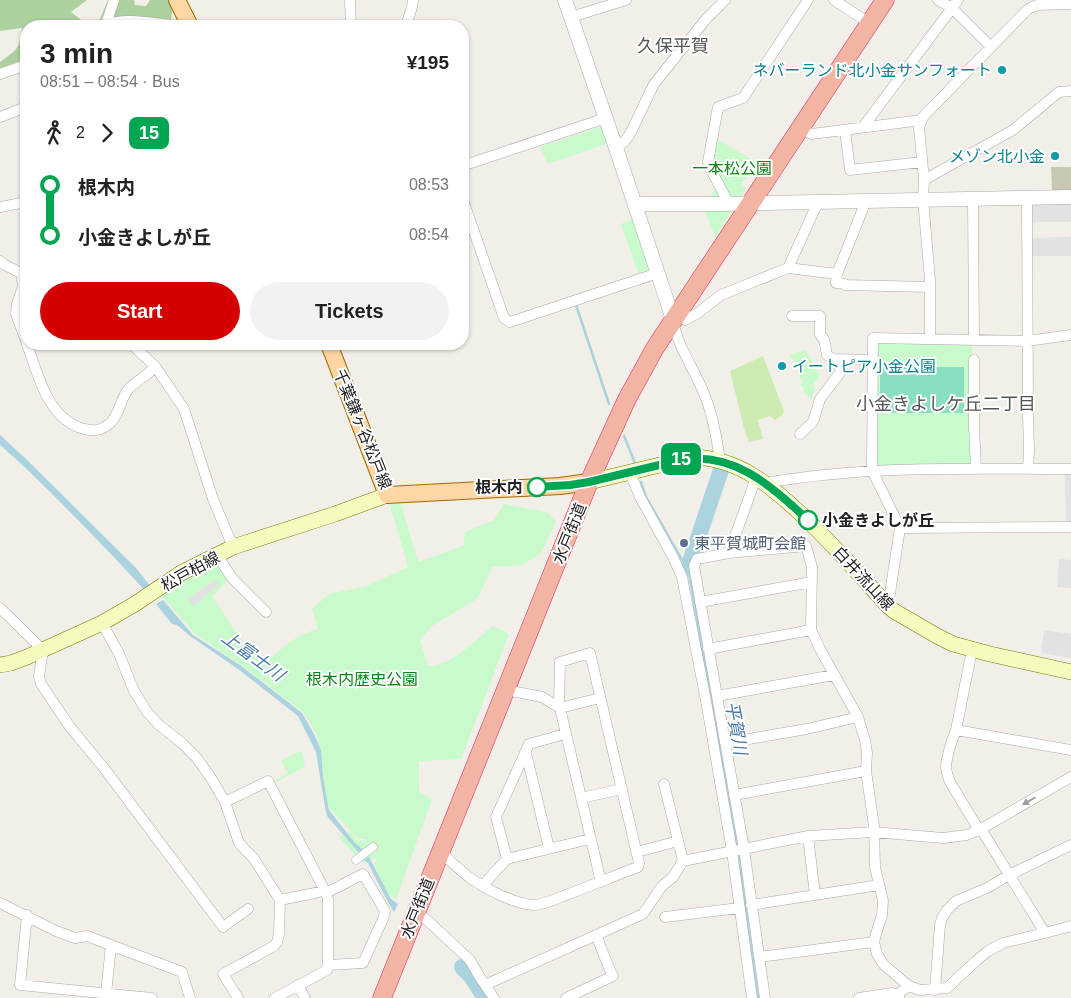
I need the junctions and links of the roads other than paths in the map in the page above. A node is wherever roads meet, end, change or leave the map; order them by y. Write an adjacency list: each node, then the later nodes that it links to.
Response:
1 (114, 0): 15 (street)
2 (177, 0): 16 (main road)
3 (350, 0): 17 (street)
4 (413, 0): 18 (street)
5 (565, 0): 14 (street)
6 (626, 0): 14 (street)
7 (725, 0): 31 (street)
8 (808, 0): 43 (street)
9 (834, 0): 19 (street)
10 (885, 0): 19 (highway, 水戸街道)
11 (938, 0): 12 (street)
12 (955, 4): 20 (street); 28 (street)
13 (1071, 4): 20 (street)
14 (571, 17): 26 (street)
15 (108, 20)
16 (182, 20)
17 (351, 20)
18 (408, 20)
19 (869, 23): 29 (highway, 水戸街道)
20 (990, 47): 27 (street)
21 (20, 67): 22 (street)
22 (0, 74)
23 (1071, 92): 34 (street)
24 (20, 109): 25 (street)
25 (0, 117)
26 (606, 118): 31 (street); 33 (street)
27 (922, 120): 28 (street); 32 (street)
28 (863, 127): 30 (street)
29 (800, 129): 30 (street); 42 (highway, 水戸街道)
30 (845, 130): 32 (street)
31 (616, 148): 44 (street)
32 (922, 162): 34 (street)
33 (469, 164)
34 (924, 180): 38 (street)
35 (1071, 197): 37 (street)
36 (973, 198): 37 (street); 38 (street); 59 (street)
37 (1027, 198): 60 (street)
38 (923, 199): 39 (street); 52 (street)
39 (866, 201): 40 (street); 51 (street)
40 (818, 202): 42 (street); 48 (street)
41 (20, 203): 45 (street)
42 (750, 203): 43 (street); 55 (highway, 水戸街道)
43 (729, 204): 44 (street)
44 (635, 206): 50 (street)
45 (0, 207)
46 (469, 217): 50 (street)
47 (0, 261): 49 (street)
48 (788, 268): 51 (street); 55 (street)
49 (20, 270)
50 (658, 273): 55 (street)
51 (837, 274): 52 (street)
52 (930, 287): 58 (street)
53 (20, 307): 56 (street)
54 (792, 316): 64 (street)
55 (675, 318): 69 (street); 76 (highway, 水戸街道)
56 (20, 327)
57 (1071, 335): 60 (street)
58 (930, 339): 59 (street); 65 (street)
59 (974, 340): 60 (street)
60 (1028, 341): 71 (street)
61 (30, 350): 67 (street)
62 (138, 350): 67 (street)
63 (331, 350): 77 (main road, 千葉鎌ヶ谷松戸線)
64 (833, 359): 65 (street); 68 (street)
65 (873, 360): 73 (street)
66 (974, 360): 70 (street)
67 (155, 366): 82 (street)
68 (800, 434)
69 (720, 461): 74 (main road, 白井流山線); 75 (main road, 白井流山線)
70 (976, 469): 71 (street); 73 (street)
71 (1028, 469): 72 (street)
72 (1071, 469)
73 (872, 470): 75 (street); 79 (street)
74 (630, 473): 76 (main road, 白井流山線); 124 (street)
75 (761, 480): 80 (main road, 白井流山線); 83 (street)
76 (589, 482): 77 (main road, 千葉鎌ヶ谷松戸線); 98 (highway, 水戸街道)
77 (387, 495): 82 (main road, 松戸柏線)
78 (1071, 527): 79 (street)
79 (900, 528): 87 (street)
80 (820, 531): 81 (street); 87 (main road, 白井流山線)
81 (806, 546): 83 (street); 85 (street)
82 (233, 547): 84 (main road, 松戸柏線)
83 (730, 553): 86 (street)
84 (217, 555): 89 (street); 90 (main road, 松戸柏線)
85 (812, 582): 86 (street); 91 (street)
86 (700, 602): 92 (street)
87 (888, 606): 94 (main road, 白井流山線)
88 (0, 608): 93 (street)
89 (266, 612)
90 (102, 623): 93 (main road, 松戸柏線); 114 (street)
91 (811, 630): 92 (street); 97 (street)
92 (708, 649): 99 (street)
93 (43, 650): 95 (main road, 松戸柏線); 140 (street)
94 (972, 650): 96 (main road, 白井流山線); 103 (street)
95 (0, 665)
96 (1071, 672)
97 (834, 675): 99 (street); 102 (street)
98 (506, 690): 101 (street); 125 (highway, 水戸街道)
99 (717, 696): 105 (street)
100 (600, 698): 101 (street); 101 (street); 111 (street)
101 (560, 708): 104 (street)
102 (858, 717): 105 (street); 108 (street)
103 (956, 730): 106 (street); 115 (street)
104 (565, 734): 107 (street); 113 (street)
105 (725, 743): 112 (street)
106 (1071, 750)
107 (526, 752): 122 (street); 127 (street)
108 (866, 771): 112 (street); 116 (street)
109 (1071, 777): 115 (street, one-way to 115)
110 (664, 784): 119 (street)
111 (622, 789): 113 (street); 126 (street)
112 (734, 795): 123 (street)
113 (581, 798): 118 (street)
114 (224, 802): 134 (street); 136 (street)
115 (980, 829): 116 (street); 130 (street)
116 (873, 832): 117 (street); 132 (street)
117 (808, 836): 123 (street); 135 (street)
118 (590, 839): 122 (street); 131 (street)
119 (678, 841): 126 (street); 129 (street)
120 (1071, 845): 130 (street)
121 (373, 847): 128 (street)
122 (549, 848): 127 (street)
123 (744, 848): 124 (street); 138 (street)
124 (732, 851): 129 (street); 139 (street)
125 (440, 852): 133 (street); 141 (highway, 水戸街道)
126 (637, 852): 131 (street)
127 (507, 859): 133 (street)
128 (356, 860)
129 (682, 861): 146 (street)
130 (1009, 875): 145 (street); 154 (street)
131 (601, 882): 133 (street)
132 (879, 885): 135 (street); 147 (street)
133 (484, 886)
134 (326, 892): 136 (street); 150 (street); 150 (street)
135 (815, 895): 138 (street)
136 (280, 900): 160 (street)
137 (0, 903): 142 (street)
138 (751, 905): 149 (street)
139 (739, 908): 143 (street); 165 (street)
140 (248, 909)
141 (416, 910): 152 (street); 163 (highway, 水戸街道)
142 (27, 915): 148 (street); 155 (street)
143 (665, 917)
144 (1071, 926): 145 (street)
145 (1045, 933): 154 (street)
146 (596, 935): 152 (street); 156 (street)
147 (874, 942): 149 (street); 153 (street)
148 (111, 945): 155 (street); 159 (street)
149 (759, 957): 166 (street)
150 (328, 966): 151 (street)
151 (298, 985): 161 (street); 162 (street)
152 (485, 985): 164 (street)
153 (909, 986): 154 (street); 157 (street)
154 (935, 990)
155 (106, 994): 158 (street)
156 (573, 996)
157 (899, 996): 167 (street)
158 (152, 998)
159 (190, 998)
160 (238, 998)
161 (275, 998)
162 (305, 998)
163 (382, 998)
164 (494, 998)
165 (752, 998)
166 (765, 998)
167 (859, 998)

